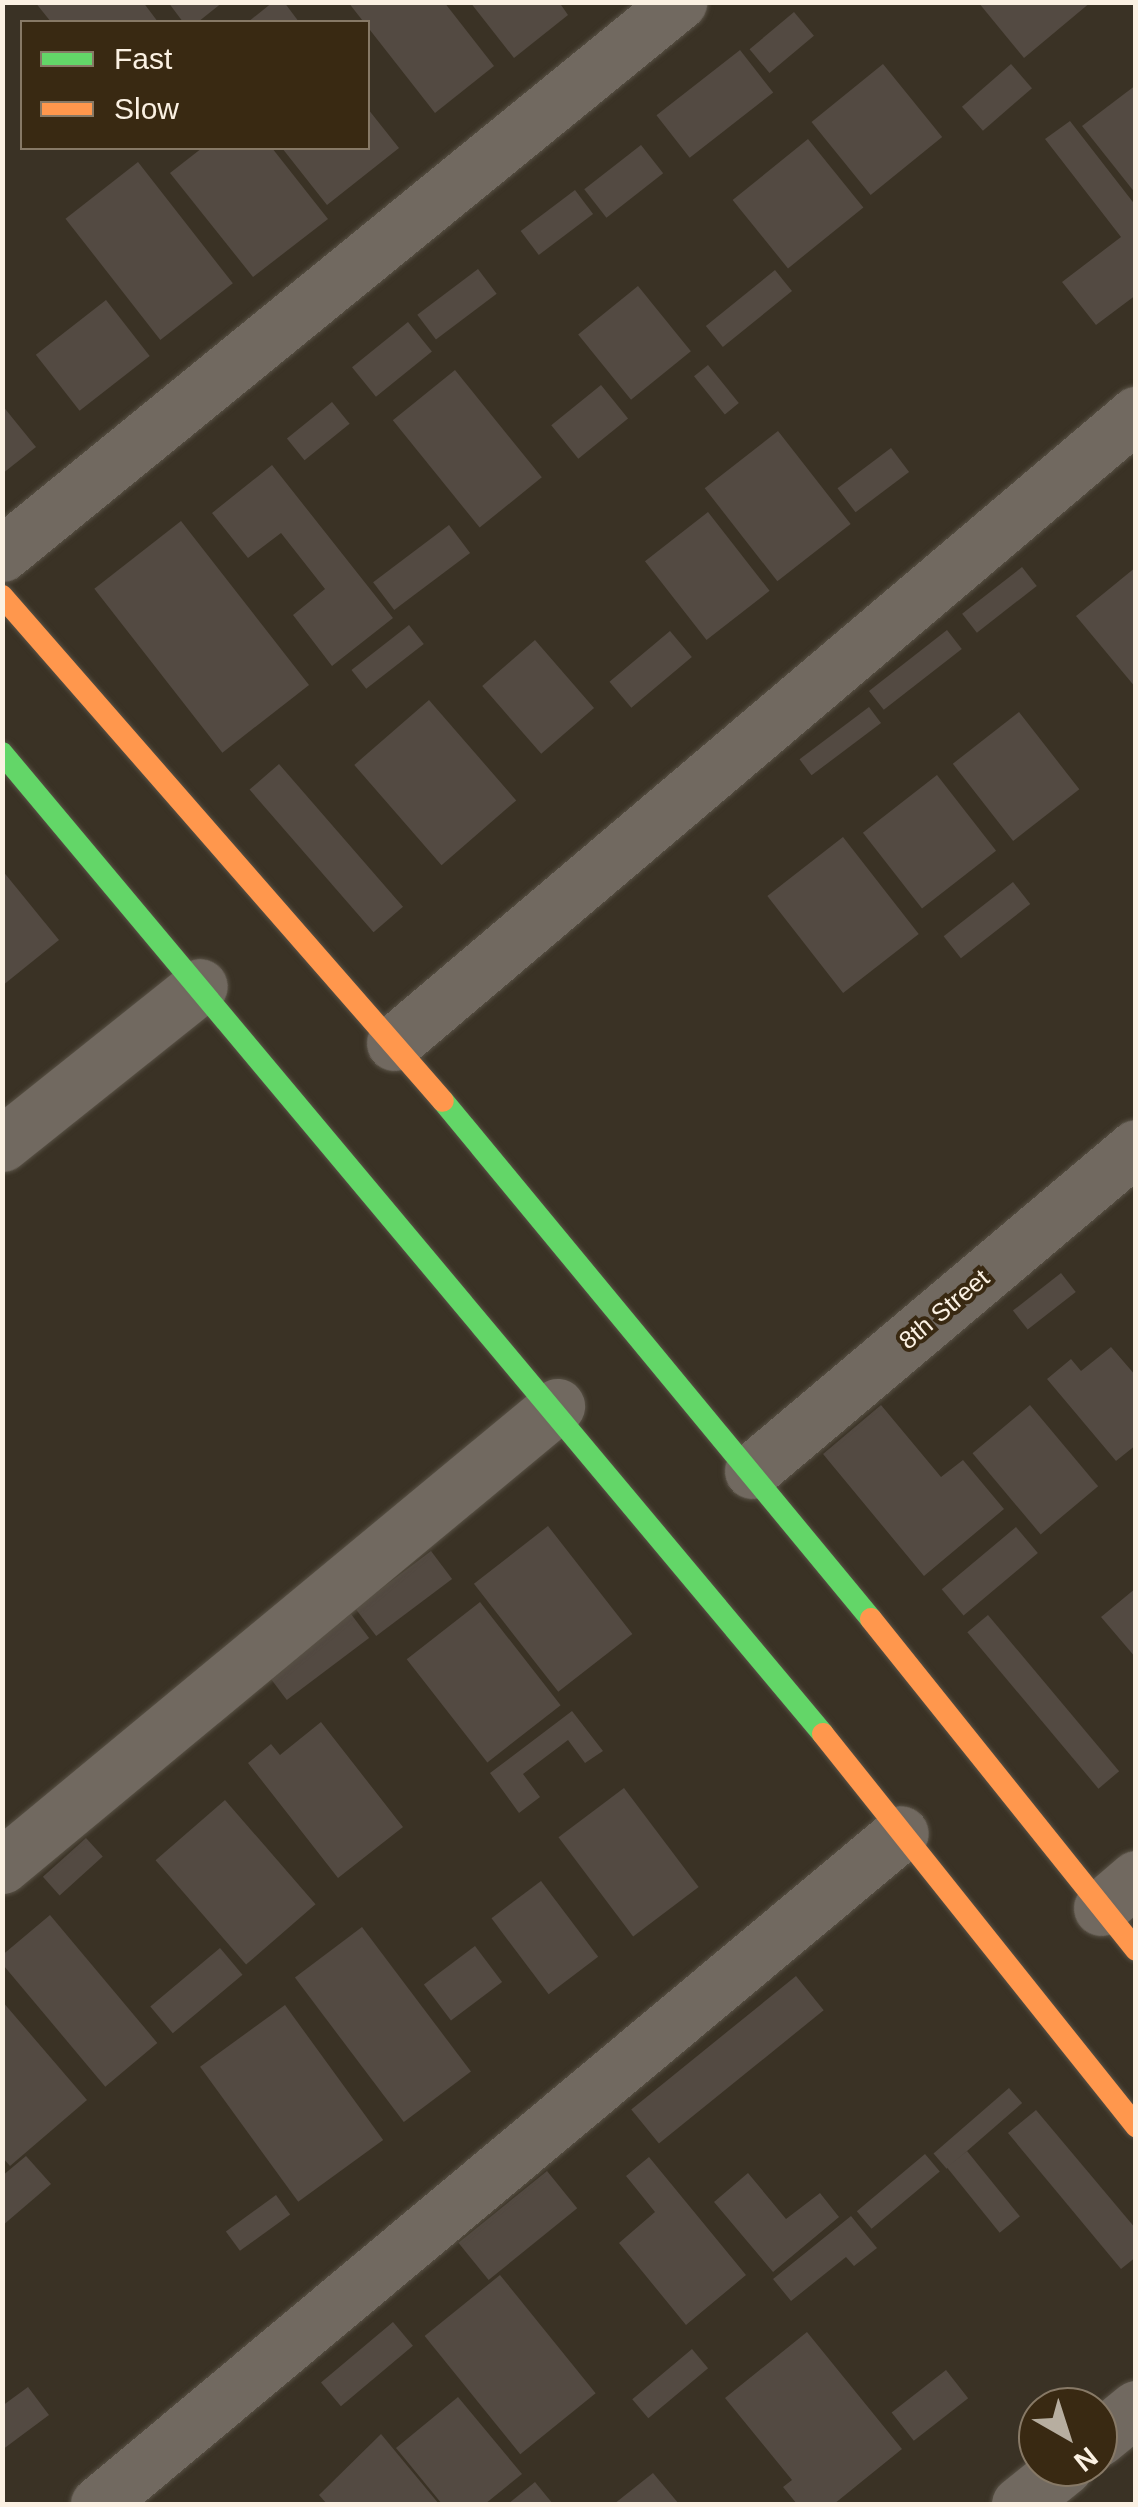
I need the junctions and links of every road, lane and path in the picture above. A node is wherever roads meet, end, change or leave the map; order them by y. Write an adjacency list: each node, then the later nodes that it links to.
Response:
1 (679, 2): 3 (street)
2 (1136, 414): 7 (street)
3 (2, 554)
4 (2, 596): 7 (street)
5 (2, 753): 6 (street)
6 (200, 986): 8 (street); 10 (street)
7 (394, 1043): 11 (street)
8 (2, 1144)
9 (1136, 1147): 11 (street, 8th Street)
10 (557, 1406): 12 (street); 13 (street)
11 (752, 1471): 14 (street)
12 (900, 1833): 16 (street); 18 (street)
13 (2, 1866)
14 (1118, 1893): 15 (street)
15 (1136, 1950)
16 (1136, 2126)
17 (1040, 2487): 19 (street)
18 (98, 2504)
19 (1019, 2504)

